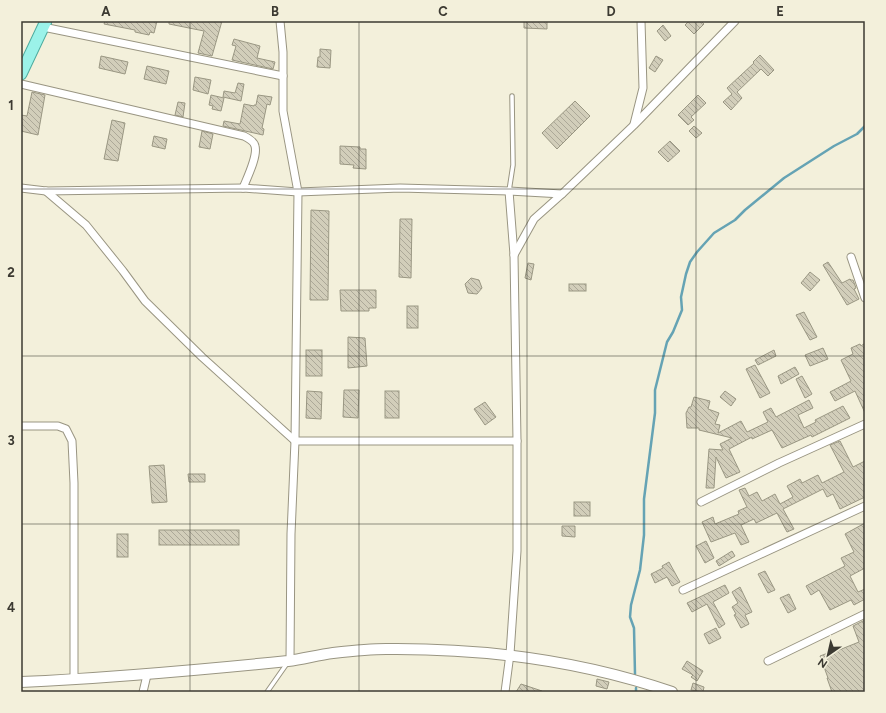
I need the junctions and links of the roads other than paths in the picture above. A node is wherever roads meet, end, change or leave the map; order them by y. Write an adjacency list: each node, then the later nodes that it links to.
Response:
1 (641, 21): 9 (street)
2 (735, 21): 9 (street)
3 (279, 22): 6 (street)
4 (44, 24): 5 (main road); 6 (street)
5 (21, 74)
6 (283, 76): 14 (street)
7 (21, 84): 11 (street)
8 (512, 96): 12 (lane)
9 (634, 124): 15 (street)
10 (21, 188): 13 (street)
11 (243, 188): 13 (street); 14 (street)
12 (509, 190): 14 (street); 15 (street); 16 (street)
13 (46, 192): 21 (street)
14 (298, 192): 21 (street)
15 (562, 194): 16 (street)
16 (514, 255): 22 (street)
17 (851, 257): 18 (street)
18 (865, 298)
19 (865, 424): 23 (street)
20 (21, 426): 31 (street)
21 (295, 441): 22 (street); 28 (street)
22 (517, 441): 27 (street)
23 (701, 502)
24 (865, 506): 25 (street)
25 (683, 590)
26 (865, 614): 29 (street)
27 (510, 654): 28 (main road); 35 (street); 36 (main road)
28 (290, 660): 30 (main road); 34 (lane)
29 (768, 661)
30 (147, 675): 31 (main road); 33 (street)
31 (74, 680): 32 (main road)
32 (21, 682)
33 (143, 692)
34 (266, 692)
35 (505, 692)
36 (672, 692)

